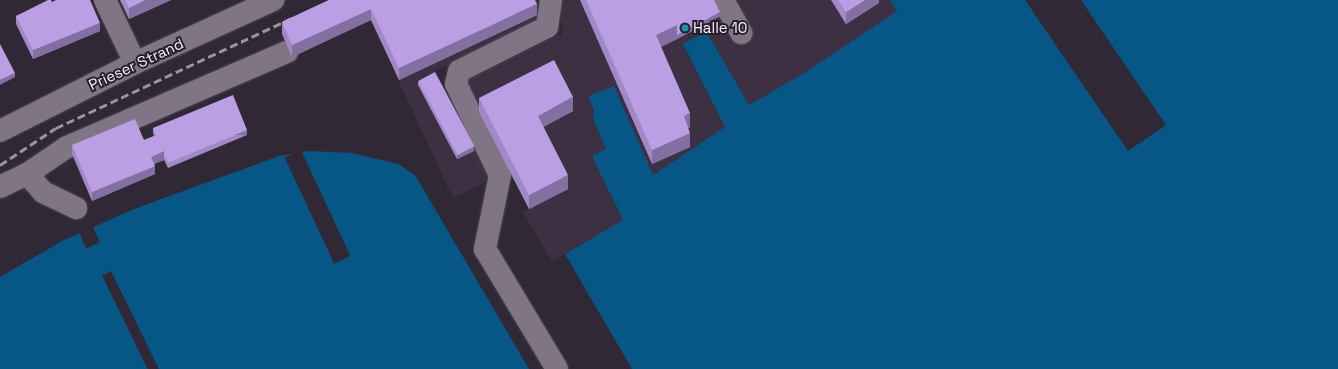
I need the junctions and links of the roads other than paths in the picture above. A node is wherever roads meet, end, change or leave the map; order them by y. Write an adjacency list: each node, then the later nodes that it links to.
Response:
1 (105, 0): 7 (street)
2 (551, 0): 12 (street)
3 (723, 0): 5 (street)
4 (260, 3): 7 (street, Prieser Strand)
5 (741, 33)
6 (287, 52): 9 (street)
7 (135, 63): 8 (street, Prieser Strand)
8 (0, 131)
9 (27, 174): 10 (street); 11 (street)
10 (0, 187)
11 (76, 208)
12 (557, 369)

